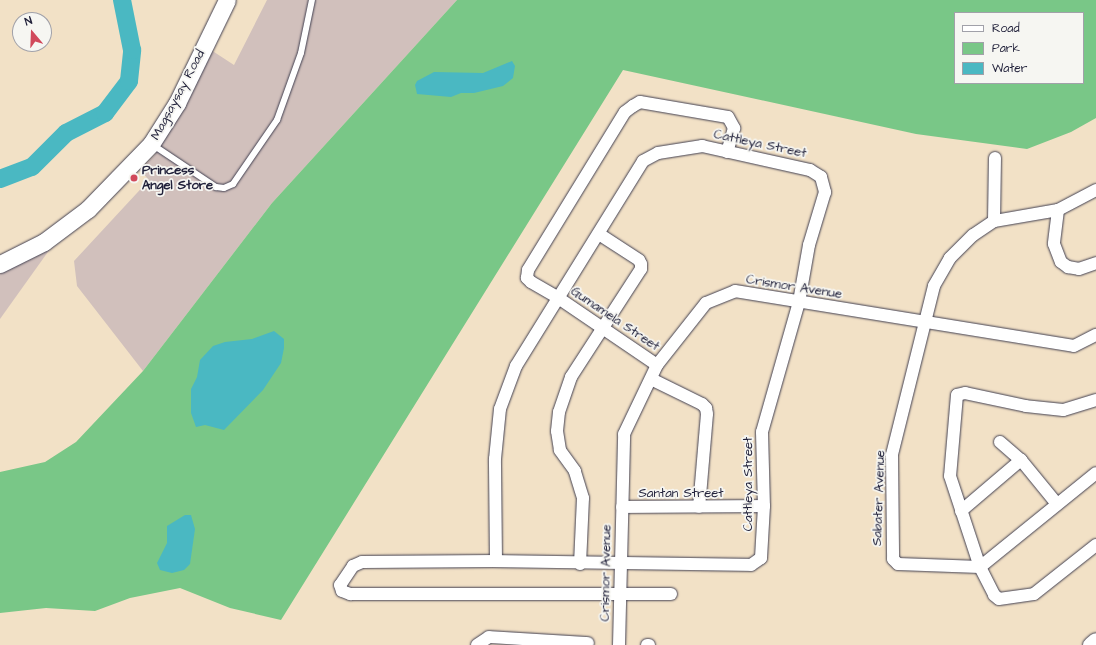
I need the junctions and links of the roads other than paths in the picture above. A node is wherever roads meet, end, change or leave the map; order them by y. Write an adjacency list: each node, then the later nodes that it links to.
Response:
1 (227, 0): 3 (main road, Magsaysay Road)
2 (312, 0): 3 (lane)
3 (151, 144): 11 (main road, Magsaysay Road)
4 (727, 152): 9 (street, Cattleya Street); 12 (street, Gumamela Street); 13 (street, Cattleya Street)
5 (995, 158): 8 (street)
6 (1096, 190): 7 (street)
7 (1058, 210): 8 (street); 10 (street)
8 (994, 221): 14 (street)
9 (599, 234): 12 (street, Cattleya Street); 15 (street)
10 (1096, 263)
11 (0, 264)
12 (557, 297): 15 (street, Gumamela Street); 29 (street, Cattleya Street)
13 (799, 302): 14 (street, Crismor Avenue); 17 (street, Crismor Avenue); 24 (street, Cattleya Street)
14 (924, 323): 16 (street, Crismor Avenue); 32 (street, Sabater Avenue)
15 (601, 329): 17 (street, Gumamela Street); 30 (street)
16 (1096, 335)
17 (657, 365): 18 (street, Crismor Avenue)
18 (651, 378): 25 (street, Crismor Avenue); 26 (street)
19 (1096, 400): 27 (street)
20 (1000, 442): 21 (street)
21 (1021, 460): 23 (street); 27 (street)
22 (1096, 473): 23 (street)
23 (1057, 504): 32 (street)
24 (764, 506): 26 (street, Santan Street); 31 (street, Cattleya Street)
25 (622, 507): 26 (street, Santan Street); 31 (street, Crismor Avenue)
26 (699, 507)
27 (961, 511): 32 (street)
28 (1096, 545): 32 (street)
29 (496, 561): 30 (street, Cattleya Street); 33 (street)
30 (580, 564): 31 (street, Cattleya Street)
31 (622, 564): 33 (street, Crismor Avenue)
32 (980, 567)
33 (621, 594): 34 (street); 39 (street, Crismor Avenue)
34 (671, 594)
35 (1096, 641): 40 (main road)
36 (571, 643): 37 (street); 38 (street)
37 (588, 643)
38 (477, 645)
39 (619, 645)
40 (1091, 645)

